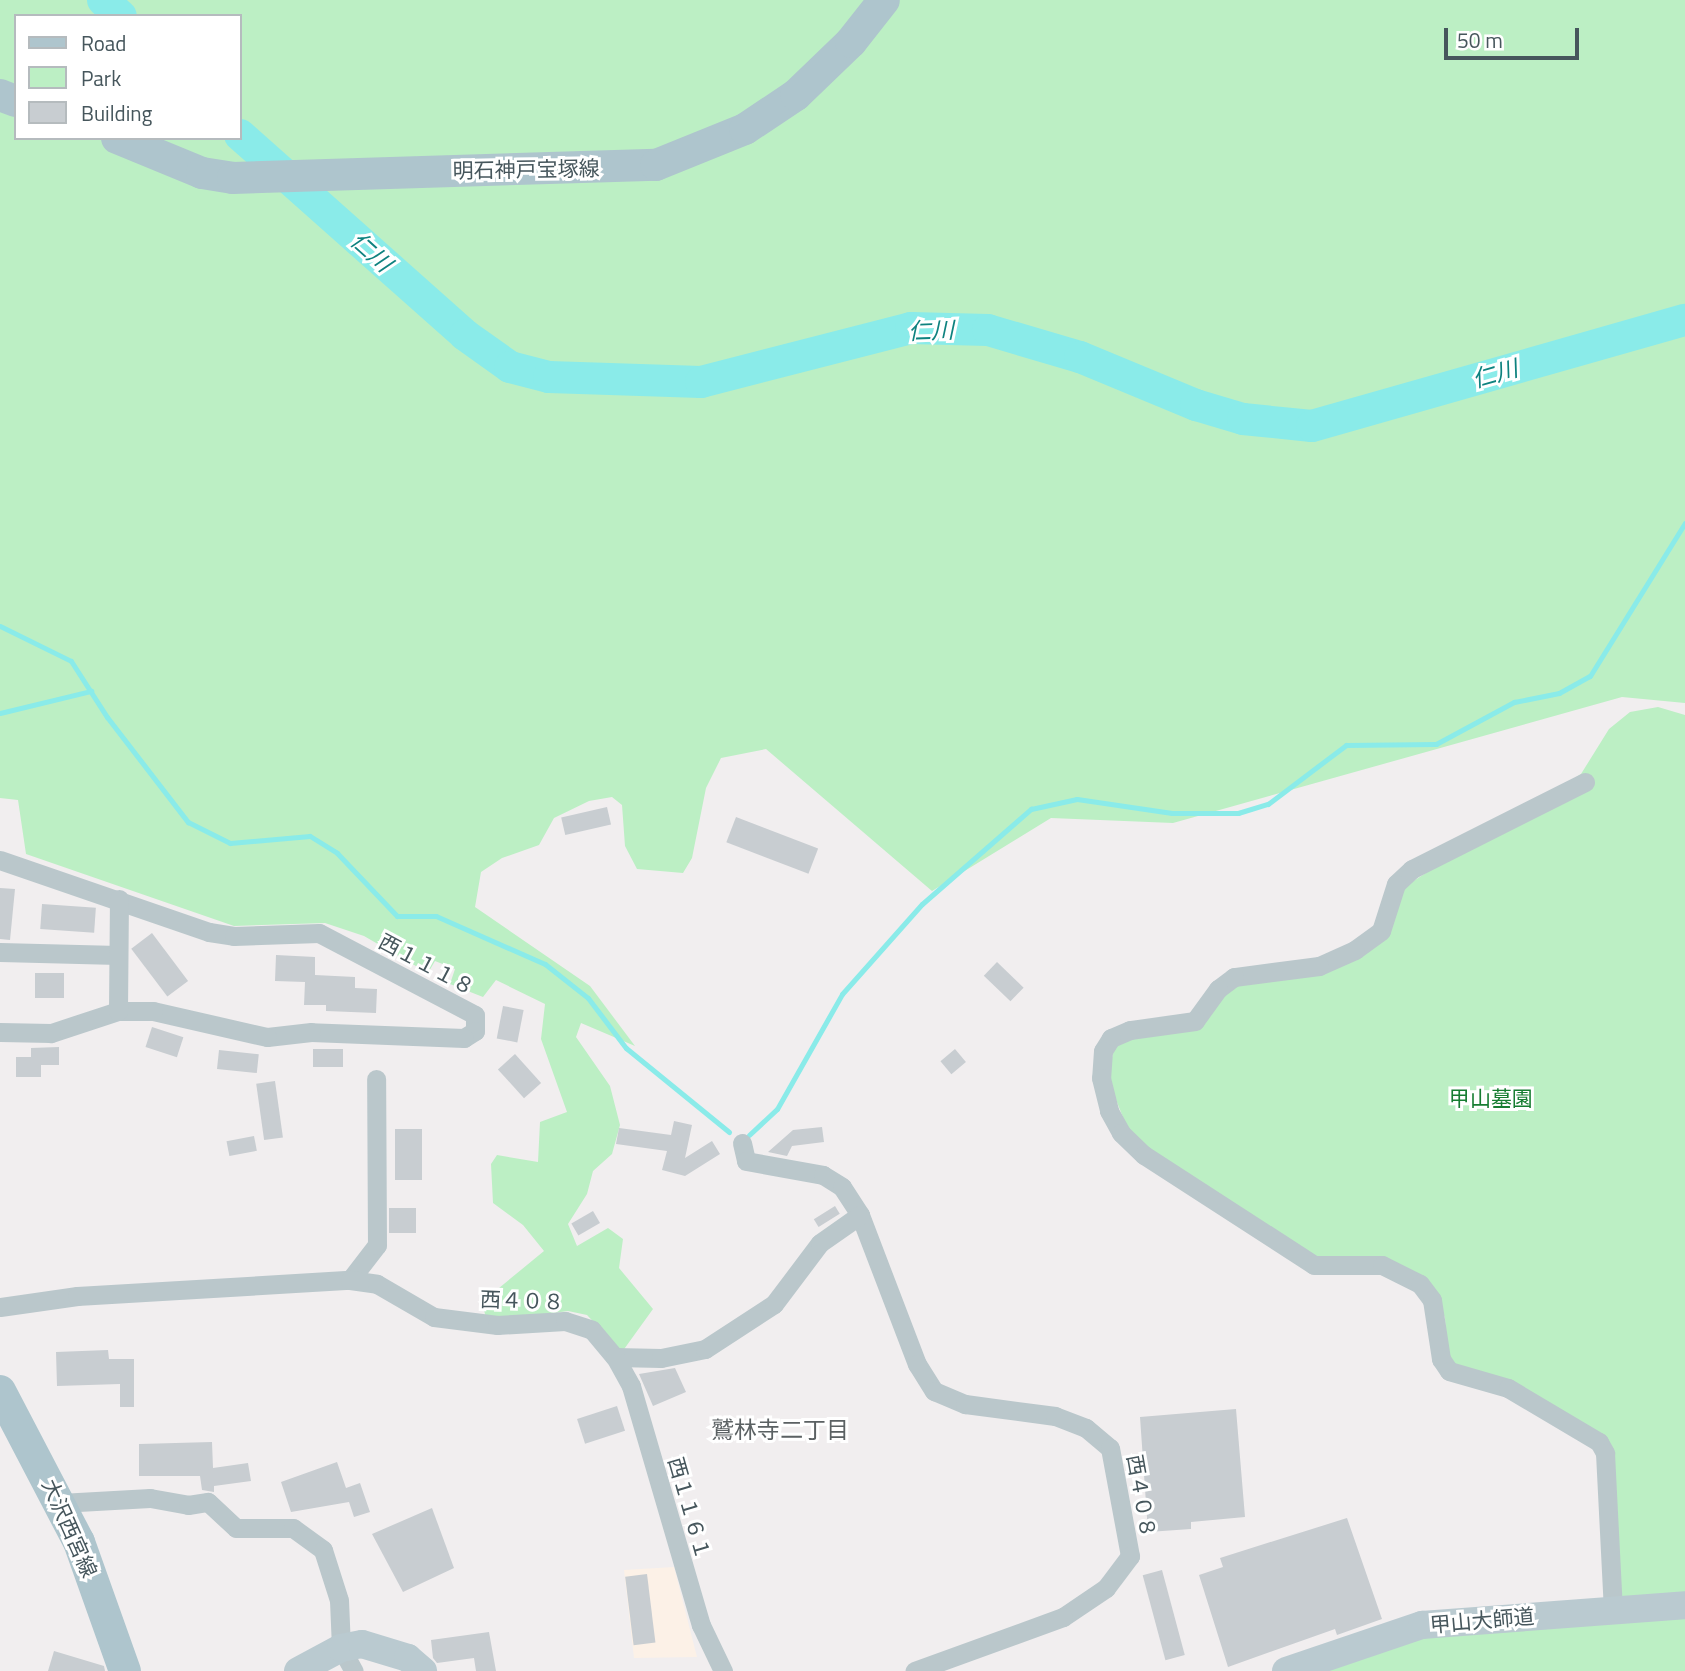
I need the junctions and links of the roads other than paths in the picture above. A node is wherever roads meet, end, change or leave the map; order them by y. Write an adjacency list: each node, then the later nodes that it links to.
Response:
1 (884, 0): 2 (main road, 明石神戸宝塚線)
2 (122, 140)
3 (1584, 782): 19 (street)
4 (0, 860): 5 (street, 西１１１８)
5 (119, 899): 7 (street); 8 (street, 西１１１８)
6 (0, 952): 7 (street)
7 (118, 955): 8 (street)
8 (118, 1011): 9 (street, 西１１１８)
9 (0, 1032)
10 (376, 1079): 13 (street)
11 (742, 1143): 12 (street, 西４０８)
12 (860, 1215): 15 (street); 25 (street, 西４０８)
13 (350, 1280): 14 (street, 西４０８); 15 (street, 西４０８)
14 (0, 1307)
15 (615, 1357): 24 (street, 西１１６１)
16 (0, 1391): 17 (main road, 大沢西宮線)
17 (60, 1503): 20 (street); 21 (main road, 大沢西宮線)
18 (1685, 1605): 19 (street, 甲山大師道)
19 (1613, 1609): 26 (street, 甲山大師道)
20 (347, 1660): 22 (street); 23 (street)
21 (125, 1671)
22 (298, 1671)
23 (423, 1671)
24 (723, 1671)
25 (915, 1671)
26 (1286, 1671)

